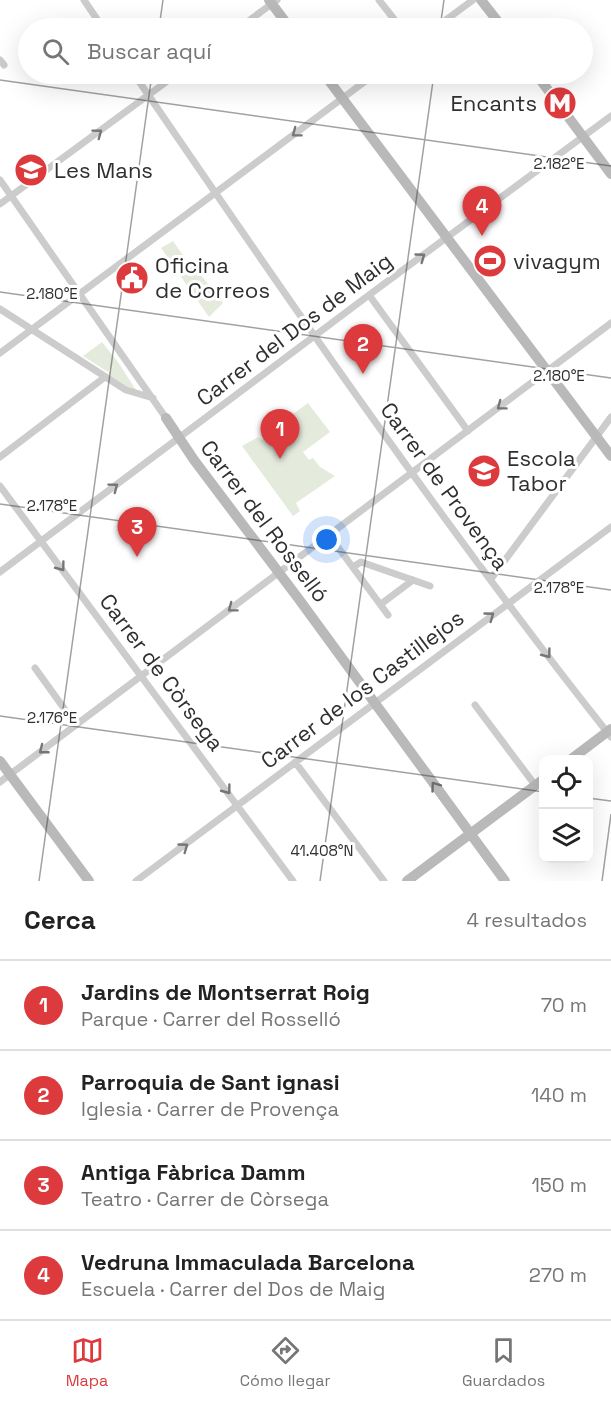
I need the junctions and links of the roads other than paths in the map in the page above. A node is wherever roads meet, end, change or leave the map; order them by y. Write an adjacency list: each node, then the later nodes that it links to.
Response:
1 (379, 0): 9 (street)
2 (473, 0): 10 (street)
3 (481, 0): 11 (main road)
4 (85, 1): 6 (street)
5 (272, 1): 7 (street); 8 (main road)
6 (97, 18)
7 (251, 18)
8 (283, 18)
9 (393, 18)
10 (449, 18)
11 (495, 18)
12 (141, 84): 17 (street, Carrer de Provença)
13 (163, 84): 17 (street)
14 (332, 84): 18 (main road)
15 (361, 84): 18 (street)
16 (543, 84): 20 (main road)
17 (148, 95): 23 (street, Carrer de Provença); 24 (street, one-way to 17)
18 (342, 98): 23 (street, one-way to 23); 26 (main road)
19 (611, 116): 20 (street, Carrer del Dos de Maig)
20 (582, 136): 21 (main road); 26 (street, Carrer del Dos de Maig)
21 (611, 174)
22 (0, 180): 24 (street, Carrer del Rosselló)
23 (215, 193): 27 (street); 32 (street, Carrer de Provença)
24 (11, 196): 25 (street); 27 (street, Carrer del Rosselló)
25 (0, 204)
26 (448, 237): 28 (street, Carrer del Dos de Maig, one-way to 26); 34 (main road)
27 (80, 293): 31 (street); 36 (street, Carrer del Rosselló)
28 (369, 295): 32 (street, Carrer del Dos de Maig); 39 (street)
29 (0, 309): 31 (street)
30 (611, 323): 34 (street)
31 (32, 329): 33 (street); 35 (street)
32 (315, 336): 41 (street, Carrer del Dos de Maig); 44 (street, Carrer de Provença)
33 (0, 352)
34 (548, 371): 39 (street, one-way to 39); 40 (main road)
35 (105, 376): 36 (street); 43 (street)
36 (153, 398): 38 (street, Carrer del Rosselló)
37 (611, 417): 40 (street)
38 (166, 418): 41 (main road, Carrer del Rosselló)
39 (468, 431): 44 (street)
40 (597, 436): 42 (main road); 52 (street)
41 (180, 438): 48 (street, Carrer del Dos de Maig, one-way to 41); 51 (main road, Carrer del Rosselló)
42 (611, 456)
43 (0, 457)
44 (411, 473): 47 (street); 52 (street, Carrer de Provença)
45 (0, 486): 48 (street, Carrer de Còrsega)
46 (611, 527): 55 (street, Carrer de los Castillejos)
47 (329, 536): 49 (street); 51 (street)
48 (42, 541): 50 (street, Carrer del Dos de Maig); 59 (street, Carrer de Còrsega, one-way to 59)
49 (353, 567): 53 (street); 56 (street)
50 (0, 572)
51 (279, 573): 59 (street, one-way to 59); 60 (main road, Carrer del Rosselló)
52 (491, 579): 55 (street, Carrer de Provença)
53 (413, 580): 54 (street); 56 (street)
54 (430, 586)
55 (509, 602): 60 (street, Carrer de los Castillejos, one-way to 55); 63 (street, Carrer de Provença, one-way to 63)
56 (381, 604): 57 (street)
57 (388, 615)
58 (35, 668): 62 (street)
59 (142, 676): 62 (street); 70 (street, Carrer de Còrsega, one-way to 70)
60 (374, 703): 66 (street, Carrer de los Castillejos); 71 (main road, Carrer del Rosselló, one-way to 60)
61 (475, 705): 69 (street)
62 (76, 725): 67 (street, one-way to 67)
63 (610, 732): 64 (main road)
64 (576, 755)
65 (0, 761): 67 (main road)
66 (295, 762): 70 (street, Carrer de los Castillejos); 75 (street)
67 (10, 775): 68 (street); 72 (main road)
68 (0, 782)
69 (539, 782): 71 (main road)
70 (238, 806): 73 (street, Carrer de los Castillejos, one-way to 70); 74 (street, Carrer de Còrsega)
71 (470, 834): 76 (main road); 77 (main road, Carrer del Rosselló)
72 (89, 881)
73 (136, 881)
74 (293, 881)
75 (384, 881)
76 (407, 881)
77 (505, 881)

